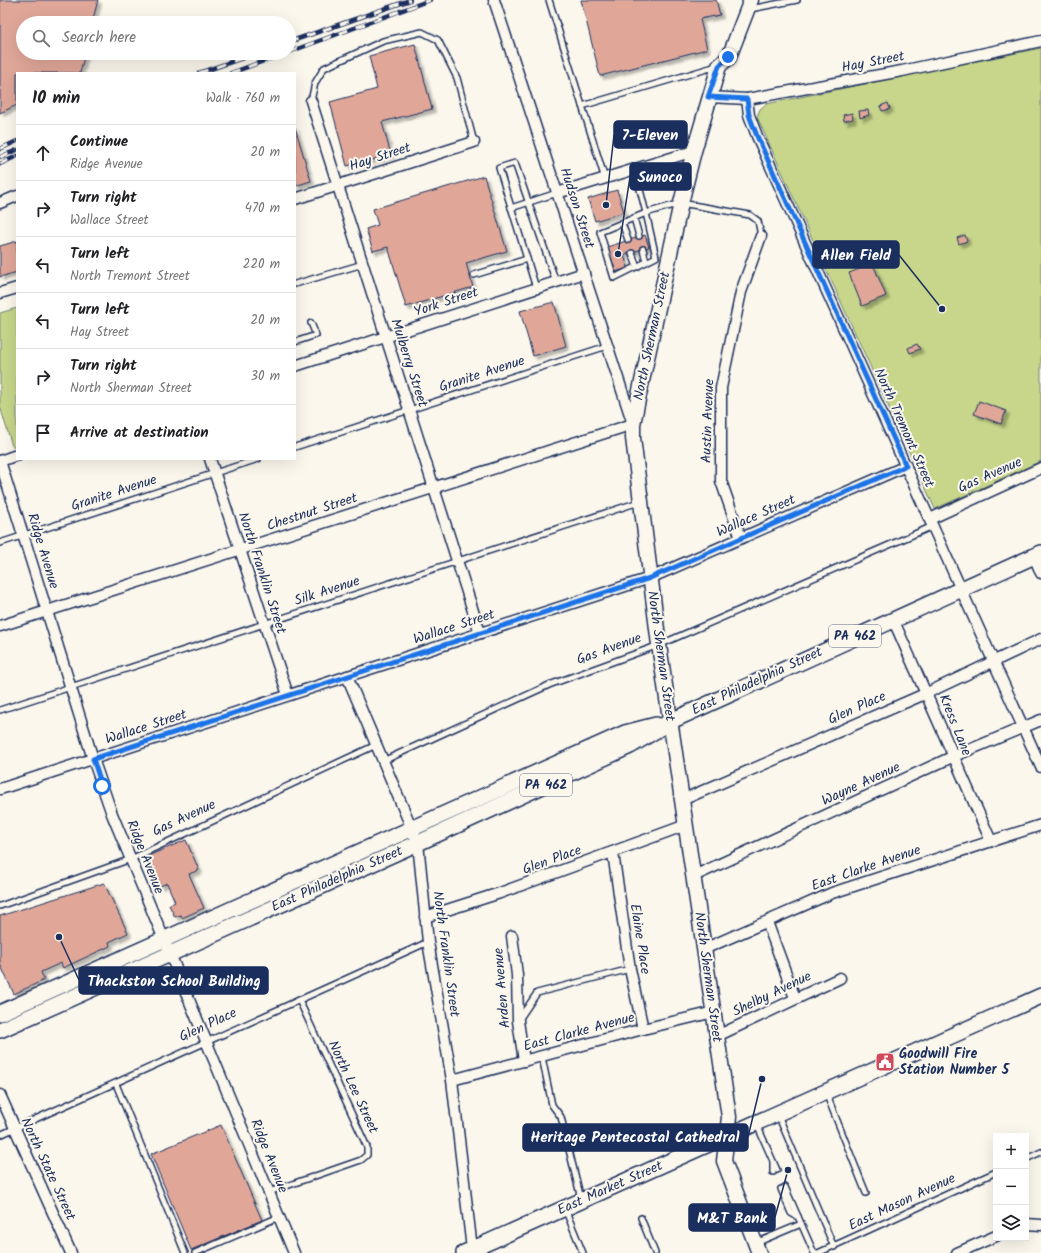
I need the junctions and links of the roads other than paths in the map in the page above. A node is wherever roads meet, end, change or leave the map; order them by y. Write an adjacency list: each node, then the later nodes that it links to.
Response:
1 (494, 0): 16 (street, Hudson Street)
2 (550, 0): 10 (lane)
3 (797, 0): 4 (lane)
4 (749, 5): 6 (main road, North Sherman Street)
5 (1041, 41): 8 (street, Hay Street)
6 (719, 66): 7 (main road, North Sherman Street); 10 (lane)
7 (708, 97): 8 (street, Hay Street); 12 (main road, North Sherman Street)
8 (747, 99): 55 (street, North Tremont Street)
9 (311, 101): 11 (lane); 15 (street, Mulberry Street)
10 (582, 106): 14 (lane)
11 (474, 142): 15 (street, Hay Street)
12 (694, 152): 13 (street); 20 (main road, North Sherman Street)
13 (635, 170): 14 (street); 23 (lane)
14 (605, 179): 16 (street)
15 (338, 185): 18 (street, Hay Street); 34 (street, Mulberry Street)
16 (557, 193): 19 (lane); 36 (street, Hudson Street)
17 (16, 196): 21 (street)
18 (296, 199)
19 (528, 202): 22 (lane); 22 (lane); 38 (lane)
20 (681, 203): 23 (lane); 27 (lane); 31 (main road, North Sherman Street)
21 (0, 204)
22 (511, 208): 32 (lane)
23 (646, 214): 24 (lane); 31 (lane)
24 (634, 218): 25 (lane); 26 (lane)
25 (622, 223): 28 (lane); 35 (lane)
26 (639, 236)
27 (760, 236): 62 (street, Austin Avenue)
28 (628, 240)
29 (643, 249): 33 (lane)
30 (632, 253): 35 (lane)
31 (663, 253): 33 (lane); 49 (main road, North Sherman Street)
32 (527, 259): 37 (lane); 41 (lane)
33 (646, 262): 35 (lane)
34 (363, 264): 39 (lane); 44 (street, Mulberry Street)
35 (637, 267)
36 (584, 273): 38 (street, York Street); 46 (street, Hudson Street)
37 (474, 275)
38 (556, 282): 41 (street, York Street)
39 (296, 284)
40 (16, 288): 42 (street)
41 (536, 288): 44 (street, York Street)
42 (0, 293)
43 (311, 323): 45 (lane)
44 (386, 337): 47 (street, York Street); 48 (street, Mulberry Street)
45 (296, 342)
46 (607, 346): 48 (lane, Granite Avenue); 49 (street, Hudson Street)
47 (296, 364)
48 (409, 410): 50 (lane, Granite Avenue); 58 (street, Mulberry Street)
49 (633, 424): 58 (street, Chestnut Street); 59 (main road, North Sherman Street)
50 (296, 447)
51 (16, 455): 54 (street)
52 (210, 460): 57 (street, North Franklin Street)
53 (255, 460): 57 (lane, Granite Avenue)
54 (0, 461): 61 (street, Ridge Avenue)
55 (906, 466): 60 (street, North Tremont Street); 62 (street, Wallace Street)
56 (1041, 468): 60 (street, Gas Avenue)
57 (215, 473): 61 (lane, Granite Avenue); 64 (street, North Franklin Street)
58 (434, 488): 64 (street, Chestnut Street); 66 (street, Mulberry Street)
59 (639, 502): 66 (lane, Silk Avenue); 68 (main road, North Sherman Street)
60 (931, 522): 69 (street, North Tremont Street); 76 (lane, Gas Avenue)
61 (23, 536): 63 (lane, Granite Avenue); 70 (street, Ridge Avenue)
62 (741, 538): 68 (street, Wallace Street)
63 (0, 543)
64 (240, 550): 70 (street, Chestnut Street); 72 (street, North Franklin Street)
65 (1038, 554): 67 (street); 69 (main road, East Philadelphia Street / PA 462)
66 (457, 561): 72 (lane, Silk Avenue); 74 (street, Mulberry Street)
67 (1041, 573)
68 (650, 578): 74 (street, Wallace Street); 76 (main road, North Sherman Street)
69 (961, 588): 71 (main road, East Philadelphia Street / PA 462); 77 (street, North Tremont Street)
70 (47, 611): 73 (street, Chestnut Street); 79 (street, Ridge Avenue)
71 (893, 619): 80 (street, Kress Lane); 84 (main road, East Philadelphia Street / PA 462)
72 (264, 624): 79 (lane, Silk Avenue); 81 (street, North Franklin Street)
73 (0, 626)
74 (480, 633): 78 (street, Wallace Street)
75 (1041, 639): 77 (street, Glen Place)
76 (659, 645): 84 (main road, North Sherman Street); 89 (lane, Gas Avenue)
77 (993, 661): 80 (street, Glen Place); 85 (street, North Tremont Street)
78 (347, 676): 81 (street, Wallace Street); 86 (street, North Franklin Street)
79 (71, 687): 82 (lane, Silk Avenue); 88 (street, Ridge Avenue)
80 (927, 692): 87 (street, Kress Lane); 92 (street, Glen Place)
81 (288, 695): 88 (street, Wallace Street)
82 (0, 710)
83 (1041, 720): 85 (street, Wayne Avenue)
84 (671, 721): 92 (main road, North Sherman Street); 95 (main road, East Philadelphia Street / PA 462); 97 (main road, East Philadelphia Street / PA 462)
85 (1024, 727): 87 (street, Wayne Avenue); 90 (street, North Tremont Street)
86 (376, 745): 89 (street, North Franklin Street); 99 (lane, Gas Avenue)
87 (952, 758): 96 (street, Kress Lane); 100 (street, Wayne Avenue)
88 (93, 759): 91 (street, Wallace Street); 99 (street, Ridge Avenue)
89 (383, 760): 95 (street, North Franklin Street)
90 (1041, 767)
91 (0, 789)
92 (682, 800): 93 (main road, North Sherman Street)
93 (686, 825): 98 (street, Glen Place); 100 (main road, North Sherman Street)
94 (1041, 825): 96 (street, East Clarke Avenue)
95 (413, 828): 97 (street, North Franklin Street); 105 (main road, East Philadelphia Street / PA 462)
96 (991, 841): 103 (street, East Clarke Avenue)
97 (418, 843): 102 (street, North Franklin Street); 108 (main road, East Philadelphia Street / PA 462)
98 (613, 853): 102 (street, Glen Place); 109 (street, Elaine Place)
99 (131, 859): 101 (lane, Gas Avenue); 105 (street, Ridge Avenue)
100 (694, 876): 107 (main road, North Sherman Street)
101 (0, 906)
102 (425, 917): 106 (street, North Franklin Street)
103 (766, 922): 107 (street, East Clarke Avenue); 112 (street)
104 (512, 936): 116 (street, Arden Avenue)
105 (164, 940): 108 (street, Ridge Avenue); 115 (main road, East Philadelphia Street / PA 462)
106 (428, 942): 113 (lane, Glen Place); 123 (street, North Franklin Street)
107 (704, 948): 114 (main road, North Sherman Street)
108 (170, 954): 118 (main road, East Philadelphia Street / PA 462); 120 (street, Ridge Avenue)
109 (630, 969): 116 (lane); 117 (street, Elaine Place)
110 (840, 978): 112 (street, Shelby Avenue)
111 (1041, 996): 125 (main road, East Market Street)
112 (795, 998): 119 (street, Shelby Avenue)
113 (299, 1000): 120 (lane, Glen Place); 137 (lane, North Lee Street)
114 (714, 1012): 117 (street, East Clarke Avenue); 119 (main road, North Sherman Street)
115 (0, 1013)
116 (518, 1021): 122 (street, Arden Avenue)
117 (643, 1029): 121 (street, East Clarke Avenue)
118 (0, 1030)
119 (717, 1036): 131 (main road, North Sherman Street)
120 (207, 1041): 124 (lane, Glen Place); 137 (street, Ridge Avenue)
121 (542, 1057): 122 (street, East Clarke Avenue); 139 (lane)
122 (524, 1061): 123 (street, East Clarke Avenue)
123 (452, 1080): 149 (street, North Franklin Street)
124 (116, 1084): 129 (lane, Glen Place); 151 (lane)
125 (826, 1092): 127 (main road, East Market Street); 138 (lane)
126 (0, 1095): 129 (street, North State Street)
127 (777, 1114): 128 (main road, East Market Street); 147 (lane)
128 (757, 1123): 131 (main road, East Market Street); 134 (lane)
129 (14, 1129): 130 (lane, Glen Place); 150 (street, North State Street)
130 (0, 1135)
131 (727, 1136): 139 (main road, East Market Street); 148 (main road, North Sherman Street)
132 (1041, 1152): 133 (lane)
133 (1029, 1158)
134 (775, 1171)
135 (993, 1173): 147 (lane, East Mason Avenue)
136 (783, 1188): 143 (lane)
137 (269, 1192): 141 (street, Ridge Avenue)
138 (866, 1193)
139 (582, 1201): 140 (main road, East Market Street)
140 (564, 1208): 149 (main road, East Market Street); 154 (lane)
141 (278, 1217): 152 (lane); 153 (street, Ridge Avenue)
142 (641, 1218): 155 (lane)
143 (801, 1224): 148 (lane); 156 (lane)
144 (1029, 1224): 145 (street)
145 (1041, 1225)
146 (993, 1237): 158 (street)
147 (834, 1247): 157 (lane, East Mason Avenue)
148 (757, 1248)
149 (468, 1251)
150 (71, 1253)
151 (185, 1253)
152 (195, 1253)
153 (294, 1253)
154 (582, 1253)
155 (656, 1253)
156 (814, 1253)
157 (818, 1253)
158 (957, 1253)

